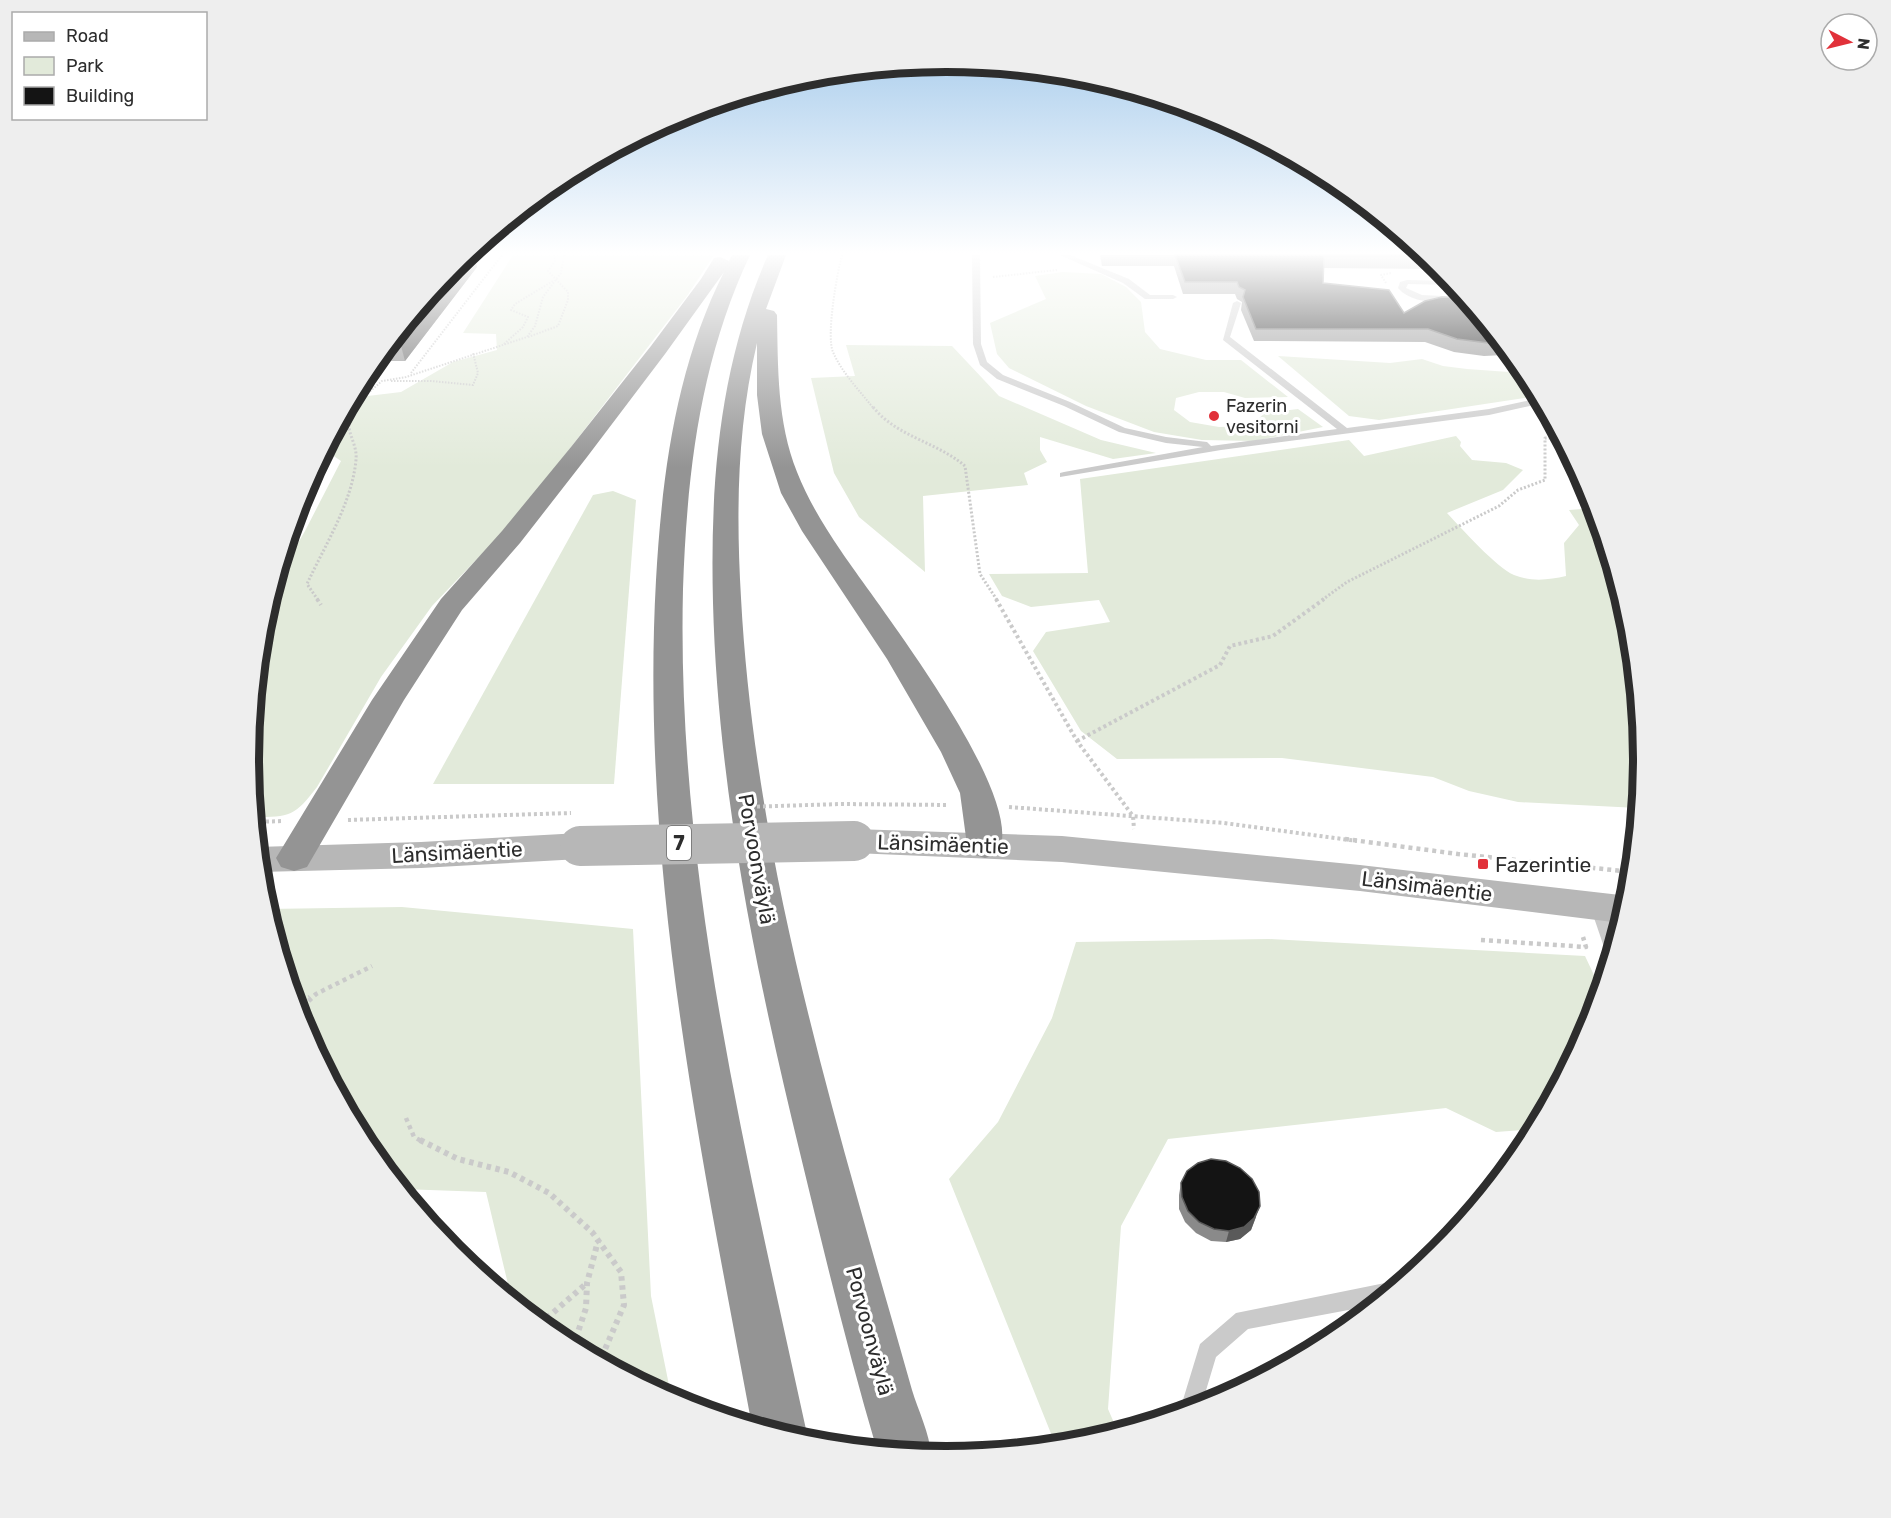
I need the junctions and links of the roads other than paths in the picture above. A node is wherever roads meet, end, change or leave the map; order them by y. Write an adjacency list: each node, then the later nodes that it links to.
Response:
1 (676, 326): 12 (highway)
2 (711, 326): 18 (highway, 7)
3 (751, 326): 19 (highway, Porvoonväylä)
4 (765, 326): 11 (highway)
5 (977, 326): 9 (lane)
6 (1230, 326): 8 (lane)
7 (1532, 403): 8 (lane)
8 (1345, 431): 9 (lane)
9 (1221, 447): 10 (lane)
10 (1064, 475)
11 (985, 845): 12 (main road, Länsimäentie, bridge); 14 (main road, Länsimäentie)
12 (294, 858): 13 (main road, Länsimäentie)
13 (266, 859)
14 (1611, 908): 15 (lane)
15 (1612, 925)
16 (1375, 1295): 17 (lane)
17 (1193, 1400)
18 (778, 1425)
19 (903, 1445)

